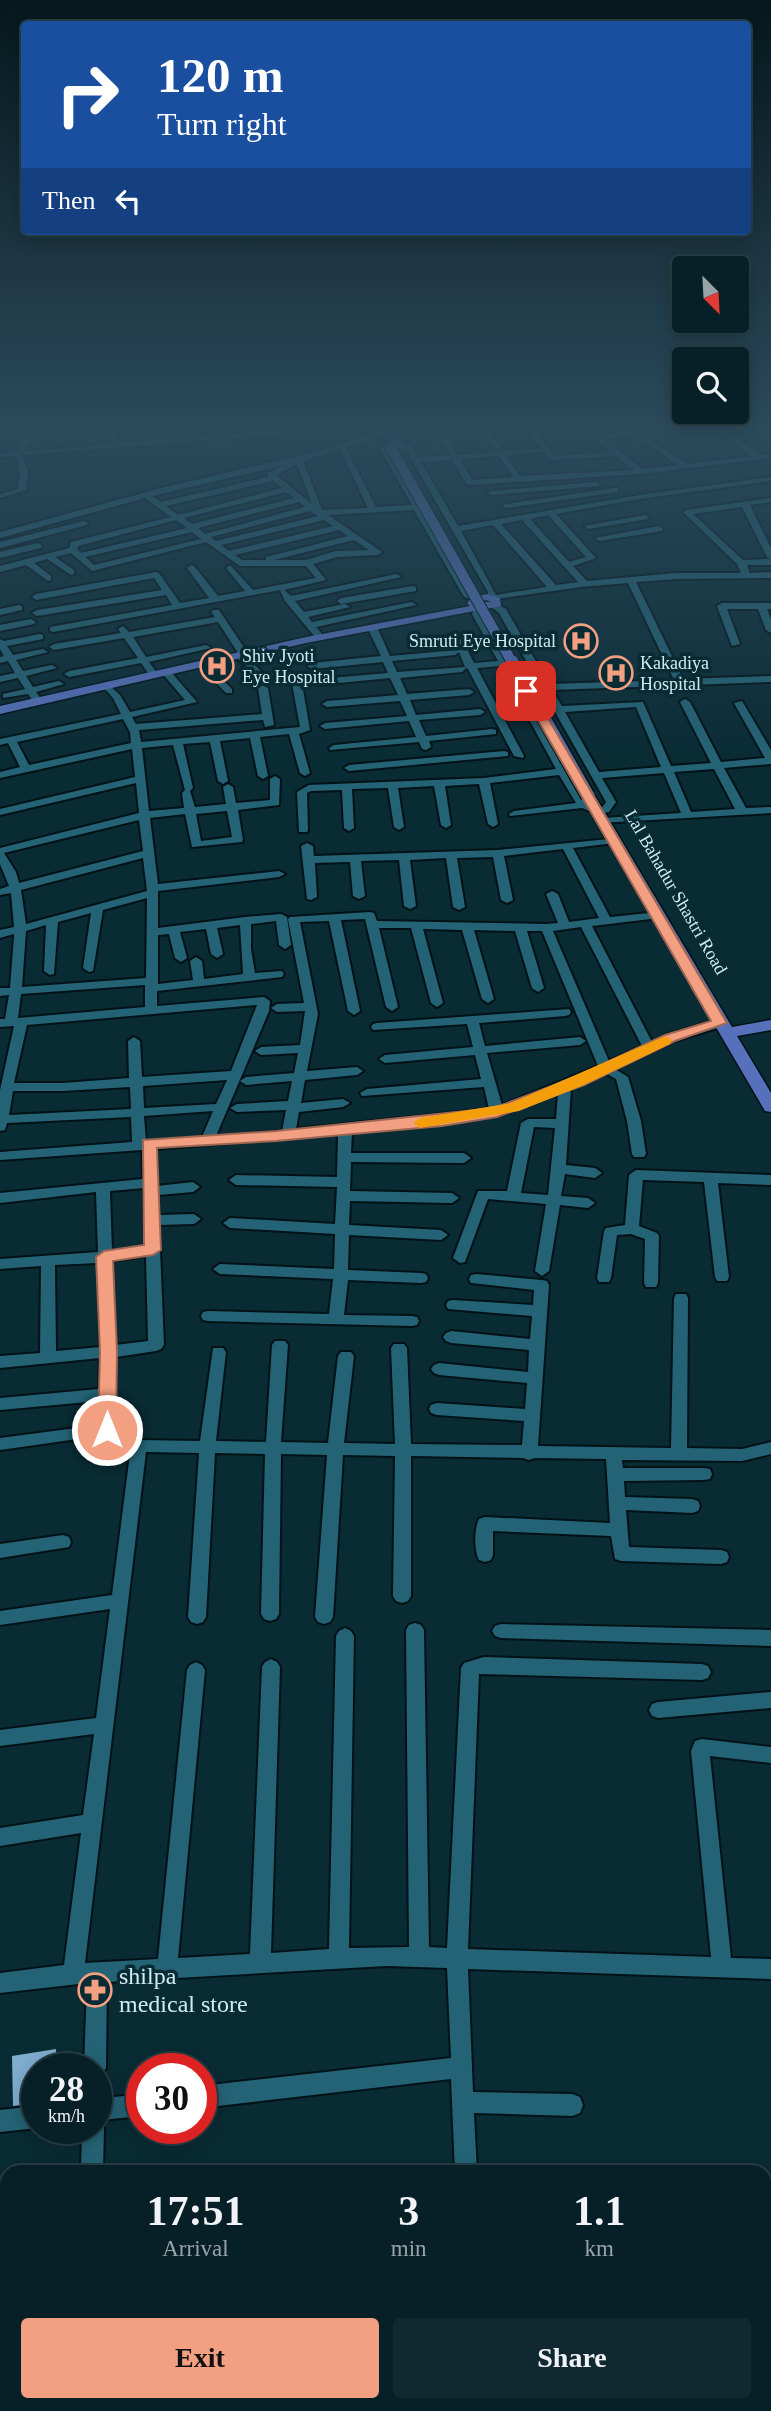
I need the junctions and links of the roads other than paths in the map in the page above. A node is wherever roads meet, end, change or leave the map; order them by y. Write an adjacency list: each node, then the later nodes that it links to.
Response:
1 (210, 539): 21 (street)
2 (22, 540): 18 (street)
3 (65, 540): 20 (street)
4 (106, 540): 20 (street)
5 (131, 540): 20 (street)
6 (208, 540): 20 (street)
7 (289, 540): 21 (street)
8 (346, 540): 27 (street)
9 (360, 540): 27 (street)
10 (435, 540): 51 (street)
11 (449, 540): 137 (main road, bridge)
12 (461, 540): 48 (street, Lal Bahadur Shastri Road)
13 (510, 540): 43 (street)
14 (544, 540): 28 (street)
15 (575, 540): 28 (street)
16 (716, 540): 26 (street)
17 (762, 540): 24 (street)
18 (0, 545)
19 (38, 546): 22 (street)
20 (75, 550): 23 (street)
21 (229, 554): 27 (street)
22 (0, 555)
23 (50, 556): 25 (street); 34 (street)
24 (771, 559): 26 (street)
25 (28, 562): 33 (street); 38 (street)
26 (741, 563): 35 (street)
27 (253, 564)
28 (567, 565): 41 (street)
29 (272, 566): 47 (street)
30 (310, 566): 47 (street)
31 (191, 568): 50 (street)
32 (230, 568): 45 (street)
33 (0, 569)
34 (71, 572)
35 (747, 575): 36 (street); 41 (street)
36 (771, 576): 39 (street)
37 (397, 577): 54 (street)
38 (48, 578)
39 (632, 582): 48 (street); 90 (street)
40 (87, 583): 44 (street); 46 (street); 49 (street)
41 (586, 584): 43 (street)
42 (413, 589): 54 (street)
43 (554, 589): 48 (street)
44 (168, 592): 49 (street); 53 (street)
45 (251, 593): 47 (street); 50 (street)
46 (36, 597)
47 (292, 600): 54 (street); 54 (street); 62 (street)
48 (494, 602): 51 (main road); 93 (street, Lal Bahadur Shastri Road)
49 (101, 603): 58 (street); 60 (street)
50 (214, 603): 53 (street); 59 (street)
51 (476, 603): 54 (main road); 76 (street)
52 (412, 605): 54 (street)
53 (178, 606): 58 (street)
54 (345, 606): 62 (main road); 72 (main road); 75 (street)
55 (766, 606): 63 (street); 68 (street)
56 (19, 608): 57 (street)
57 (0, 612)
58 (115, 617): 61 (street); 64 (street)
59 (220, 619): 64 (street); 72 (street)
60 (0, 628)
61 (53, 629)
62 (314, 630): 72 (main road)
63 (771, 630)
64 (126, 634): 69 (street); 73 (street)
65 (40, 637): 67 (street)
66 (198, 640): 73 (street)
67 (0, 643): 74 (street)
68 (735, 644)
69 (54, 647)
70 (206, 648): 73 (street)
71 (43, 652): 74 (street)
72 (241, 653): 77 (main road); 84 (main road); 105 (street)
73 (141, 656): 81 (street); 84 (street)
74 (5, 659): 83 (street)
75 (386, 659): 78 (street); 80 (street); 85 (street)
76 (503, 663): 80 (street); 127 (street)
77 (203, 664): 82 (main road); 94 (street)
78 (312, 666)
79 (52, 668): 83 (street)
80 (466, 668): 85 (street); 120 (street)
81 (69, 669)
82 (167, 673): 92 (main road); 104 (street)
83 (21, 674): 88 (street); 96 (street)
84 (153, 674): 92 (main road)
85 (394, 676): 89 (street); 97 (street)
86 (296, 678): 109 (street)
87 (771, 678): 90 (street)
88 (0, 679)
89 (318, 682)
90 (680, 682): 93 (street)
91 (59, 684): 96 (street)
92 (107, 686): 96 (main road); 100 (main road); 104 (street)
93 (546, 687): 102 (street, Lal Bahadur Shastri Road)
94 (229, 691)
95 (469, 692): 97 (street)
96 (33, 695): 100 (main road)
97 (405, 698): 101 (street); 106 (street)
98 (685, 702): 123 (street)
99 (739, 702): 122 (street)
100 (2, 704)
101 (327, 704)
102 (558, 709): 126 (street); 130 (street, Lal Bahadur Shastri Road)
103 (480, 712): 106 (street)
104 (127, 715): 108 (street); 115 (street)
105 (267, 717): 108 (street); 111 (street)
106 (413, 718): 107 (street); 114 (street)
107 (325, 726)
108 (132, 727): 117 (street)
109 (293, 731): 111 (street); 128 (street)
110 (492, 732): 114 (street)
111 (271, 733): 112 (street)
112 (254, 734): 113 (street); 136 (street)
113 (214, 738): 116 (street); 136 (street)
114 (422, 739): 118 (street); 121 (street)
115 (5, 741): 125 (street)
116 (177, 741): 117 (street); 138 (street)
117 (137, 745): 125 (street); 131 (street)
118 (334, 748)
119 (504, 754): 121 (street)
120 (519, 756)
121 (432, 760): 124 (street)
122 (771, 760): 123 (street)
123 (720, 765): 126 (street); 141 (street)
124 (349, 768)
125 (26, 769): 129 (street)
126 (668, 769): 130 (street); 144 (street)
127 (562, 771): 132 (street); 137 (street)
128 (305, 773)
129 (0, 775)
130 (596, 775): 137 (street, Lal Bahadur Shastri Road)
131 (141, 779): 140 (street); 143 (street)
132 (484, 781): 133 (street); 145 (street)
133 (439, 784): 134 (street); 146 (street)
134 (393, 786): 135 (street); 147 (street)
135 (347, 787): 148 (street); 149 (street)
136 (233, 806): 138 (street); 138 (street)
137 (598, 808): 142 (street); 144 (street); 150 (main road); 213 (main road, Lal Bahadur Shastri Road)
138 (190, 810): 143 (street)
139 (771, 810): 141 (street)
140 (0, 812)
141 (742, 812): 144 (street)
142 (514, 814)
143 (145, 815): 153 (street); 154 (street)
144 (687, 816)
145 (493, 824)
146 (446, 825)
147 (399, 827)
148 (349, 828)
149 (303, 830)
150 (615, 840): 152 (street); 171 (main road)
151 (307, 846): 159 (street)
152 (566, 847): 155 (street); 175 (street)
153 (0, 853): 161 (street)
154 (148, 853): 161 (street); 162 (street)
155 (498, 853): 156 (street); 167 (street)
156 (451, 854): 157 (street); 169 (street)
157 (404, 856): 158 (street); 168 (street)
158 (355, 858): 159 (street); 165 (street)
159 (309, 860): 166 (street)
160 (278, 874): 162 (street)
161 (15, 889): 163 (street); 184 (street)
162 (153, 891): 170 (street); 186 (street)
163 (0, 892)
164 (552, 894): 181 (street)
165 (359, 896)
166 (311, 897)
167 (507, 900)
168 (410, 906)
169 (458, 907)
170 (97, 909): 173 (street); 192 (street)
171 (659, 915): 175 (street); 213 (main road)
172 (334, 916): 177 (street); 203 (street); 206 (street)
173 (52, 920): 184 (street); 193 (street)
174 (245, 920): 179 (street); 188 (street); 195 (street)
175 (606, 920): 176 (street)
176 (585, 923): 181 (street); 217 (street)
177 (372, 924): 178 (street); 204 (street)
178 (416, 924): 180 (street); 202 (street)
179 (211, 925): 185 (street); 189 (street)
180 (467, 926): 182 (street); 201 (street)
181 (565, 926): 183 (street)
182 (520, 927): 183 (street); 198 (street)
183 (546, 928): 221 (street)
184 (22, 929): 187 (street); 199 (street)
185 (174, 930): 186 (street); 190 (street)
186 (153, 932): 197 (street)
187 (0, 934)
188 (285, 945)
189 (217, 954)
190 (181, 958)
191 (196, 961): 196 (street)
192 (89, 968)
193 (50, 971)
194 (278, 974): 195 (street)
195 (249, 977): 196 (street)
196 (199, 983): 197 (street)
197 (152, 984): 199 (street); 207 (street)
198 (538, 988)
199 (15, 991): 200 (street); 210 (street)
200 (0, 992)
201 (488, 999)
202 (437, 1003)
203 (311, 1007): 205 (street); 216 (street)
204 (392, 1007)
205 (277, 1008)
206 (354, 1011)
207 (151, 1012): 210 (street); 224 (street)
208 (565, 1012): 209 (street)
209 (472, 1020): 212 (street); 218 (street)
210 (11, 1023): 227 (street)
211 (771, 1025): 213 (main road)
212 (377, 1027)
213 (727, 1029): 217 (street); 229 (main road, Lal Bahadur Shastri Road); 234 (main road)
214 (134, 1041): 226 (street)
215 (580, 1041): 218 (street)
216 (307, 1048): 219 (street); 223 (street)
217 (649, 1048): 221 (street)
218 (480, 1050): 220 (street); 225 (street)
219 (261, 1051)
220 (385, 1059)
221 (606, 1069): 228 (street); 245 (street)
222 (357, 1071): 223 (street)
223 (300, 1077): 224 (street); 233 (street)
224 (241, 1078): 226 (street); 243 (street)
225 (489, 1082): 230 (street); 238 (street)
226 (136, 1083): 227 (street); 236 (street)
227 (7, 1087): 237 (street)
228 (565, 1087): 238 (street); 239 (street)
229 (771, 1091)
230 (366, 1093)
231 (343, 1103): 233 (street)
232 (212, 1107): 236 (street)
233 (294, 1107): 235 (street); 242 (street)
234 (771, 1107)
235 (237, 1108)
236 (138, 1111): 237 (street); 244 (street)
237 (1, 1112): 240 (street)
238 (497, 1112): 241 (street)
239 (564, 1124): 249 (street); 258 (street)
240 (0, 1126)
241 (345, 1129): 242 (street); 247 (street)
242 (288, 1135): 243 (street)
243 (208, 1139): 244 (street)
244 (144, 1144): 246 (street); 255 (street)
245 (639, 1154)
246 (0, 1156)
247 (344, 1157): 248 (street); 257 (street)
248 (464, 1158)
249 (559, 1169): 250 (street); 261 (street)
250 (595, 1173)
251 (710, 1178): 252 (street); 266 (street); 277 (street)
252 (771, 1180)
253 (236, 1181): 257 (street)
254 (103, 1187): 255 (street); 259 (street); 270 (street)
255 (150, 1187): 256 (street); 264 (street)
256 (193, 1187)
257 (343, 1189): 260 (street); 267 (street)
258 (513, 1196): 261 (street); 271 (street)
259 (0, 1198)
260 (452, 1198)
261 (555, 1199): 262 (street); 275 (street)
262 (588, 1203)
263 (194, 1219): 264 (street)
264 (153, 1220): 269 (street)
265 (230, 1223): 267 (street)
266 (632, 1228): 279 (street); 281 (street)
267 (342, 1231): 268 (street); 276 (street)
268 (441, 1235)
269 (153, 1250): 270 (street); 292 (street)
270 (104, 1257): 272 (street); 292 (street)
271 (460, 1258)
272 (48, 1262): 273 (street); 295 (street)
273 (0, 1264)
274 (220, 1269): 276 (street)
275 (542, 1271)
276 (341, 1275): 278 (street); 286 (street)
277 (722, 1277)
278 (421, 1278)
279 (604, 1278)
280 (476, 1279): 284 (street)
281 (651, 1283)
282 (681, 1298): 311 (street)
283 (453, 1305): 284 (street)
284 (540, 1311): 290 (street)
285 (208, 1316): 286 (street)
286 (336, 1320): 287 (street)
287 (412, 1321)
288 (451, 1337): 290 (street)
289 (280, 1345): 306 (street)
290 (537, 1345): 298 (street)
291 (399, 1348): 308 (street)
292 (108, 1352): 295 (street); 299 (street)
293 (218, 1352): 304 (street)
294 (346, 1356): 307 (street)
295 (48, 1358): 296 (street)
296 (0, 1363)
297 (439, 1369): 298 (street)
298 (535, 1378): 302 (street)
299 (107, 1394): 300 (street); 303 (street)
300 (0, 1404)
301 (437, 1409): 302 (street)
302 (532, 1415): 309 (street)
303 (0, 1444)
304 (207, 1448): 306 (street); 322 (street); 326 (street)
305 (771, 1448): 311 (street)
306 (273, 1449): 307 (street); 323 (street)
307 (335, 1450): 308 (street); 324 (street)
308 (403, 1451): 309 (street); 321 (street)
309 (529, 1454): 310 (street)
310 (614, 1454): 311 (street); 313 (street)
311 (679, 1455)
312 (704, 1474): 313 (street)
313 (615, 1475): 314 (street)
314 (617, 1503): 315 (street); 316 (street)
315 (692, 1506)
316 (619, 1530): 319 (street); 320 (street)
317 (63, 1542): 318 (street)
318 (0, 1551)
319 (485, 1555)
320 (721, 1557)
321 (402, 1596)
322 (118, 1601): 325 (street); 336 (street)
323 (270, 1614)
324 (324, 1617)
325 (0, 1618)
326 (197, 1618)
327 (415, 1630): 341 (street)
328 (501, 1631): 330 (street)
329 (345, 1636): 342 (street)
330 (771, 1638)
331 (271, 1667): 344 (street)
332 (196, 1670): 346 (street)
333 (702, 1672): 343 (street)
334 (771, 1700): 335 (street)
335 (658, 1710)
336 (103, 1725): 337 (street); 339 (street)
337 (0, 1738)
338 (771, 1755): 345 (street)
339 (91, 1823): 340 (street); 349 (street)
340 (0, 1837)
341 (419, 1957): 342 (street); 343 (street)
342 (339, 1959): 344 (street)
343 (457, 1959): 345 (street); 352 (street)
344 (260, 1964): 346 (street)
345 (722, 1968): 347 (street)
346 (167, 1969): 348 (street)
347 (771, 1969)
348 (97, 1973): 349 (street); 351 (street)
349 (73, 1974): 350 (street)
350 (0, 1983)
351 (94, 2053)
352 (462, 2067): 353 (street); 354 (street)
353 (217, 2096)
354 (463, 2102): 355 (street); 360 (street)
355 (572, 2105)
356 (21, 2119): 357 (street)
357 (0, 2122)
358 (93, 2144): 359 (street)
359 (92, 2165)
360 (466, 2165)

